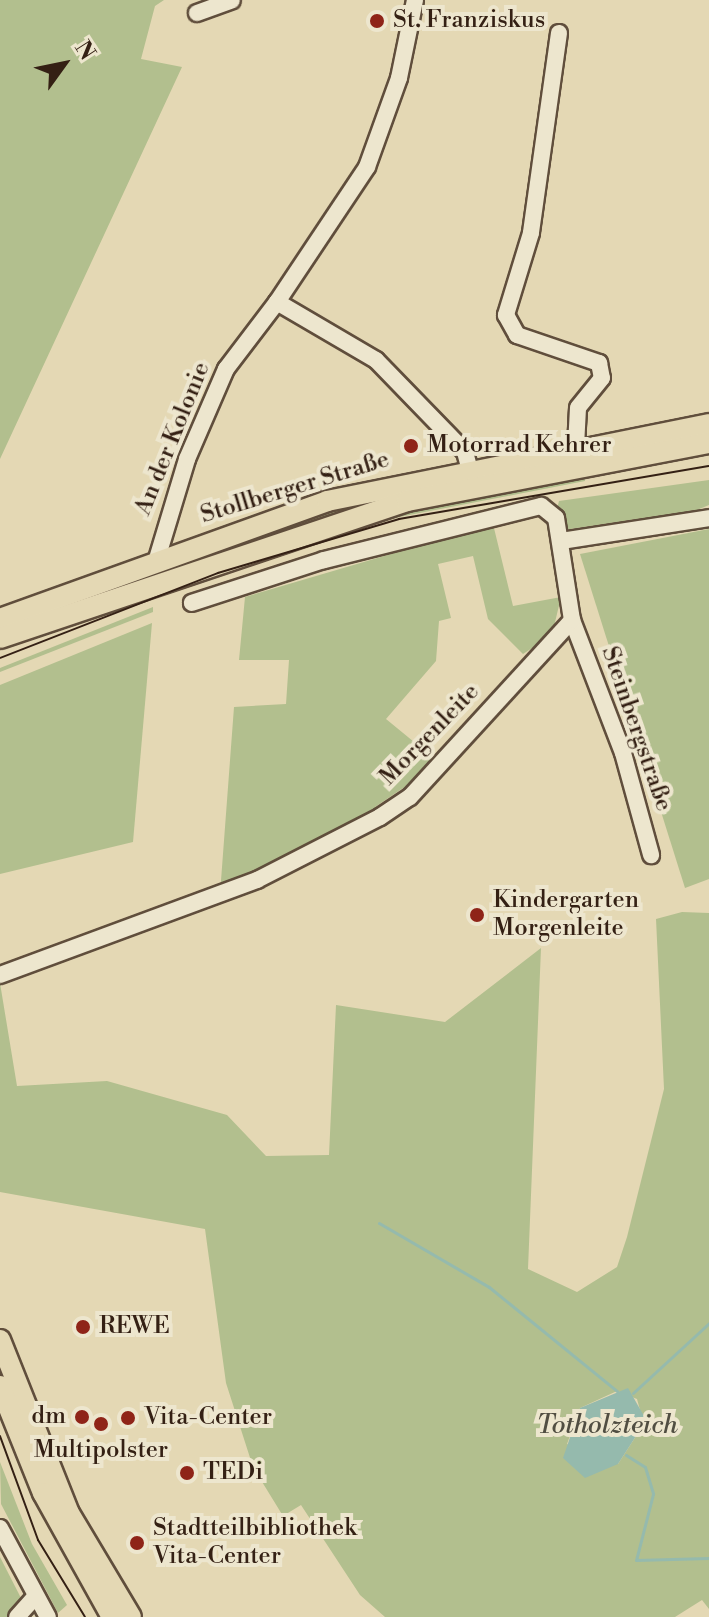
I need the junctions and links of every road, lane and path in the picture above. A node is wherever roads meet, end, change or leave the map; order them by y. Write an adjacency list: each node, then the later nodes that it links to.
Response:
1 (232, 0): 3 (street)
2 (415, 0): 5 (street, An der Kolonie)
3 (197, 13)
4 (559, 33): 8 (street)
5 (277, 302): 9 (street); 12 (street, An der Kolonie)
6 (709, 424): 8 (main road, Stollberger Straße)
7 (709, 443): 9 (main road, Stollberger Straße)
8 (576, 445): 9 (main road, Stollberger Straße)
9 (472, 477): 12 (main road, Stollberger Straße); 16 (main road, Stollberger Straße)
10 (709, 518): 11 (street)
11 (561, 541): 13 (street); 15 (street)
12 (156, 562): 14 (main road, Stollberger Straße)
13 (192, 603)
14 (0, 619)
15 (572, 620): 17 (street, Steinbergstraße); 18 (street, Morgenleite)
16 (0, 638)
17 (651, 855)
18 (0, 975)
19 (0, 1340): 26 (main road)
20 (0, 1386): 25 (main road)
21 (0, 1528): 22 (street)
22 (35, 1597): 23 (street); 24 (street)
23 (17, 1617)
24 (48, 1617)
25 (112, 1617)
26 (131, 1617)

